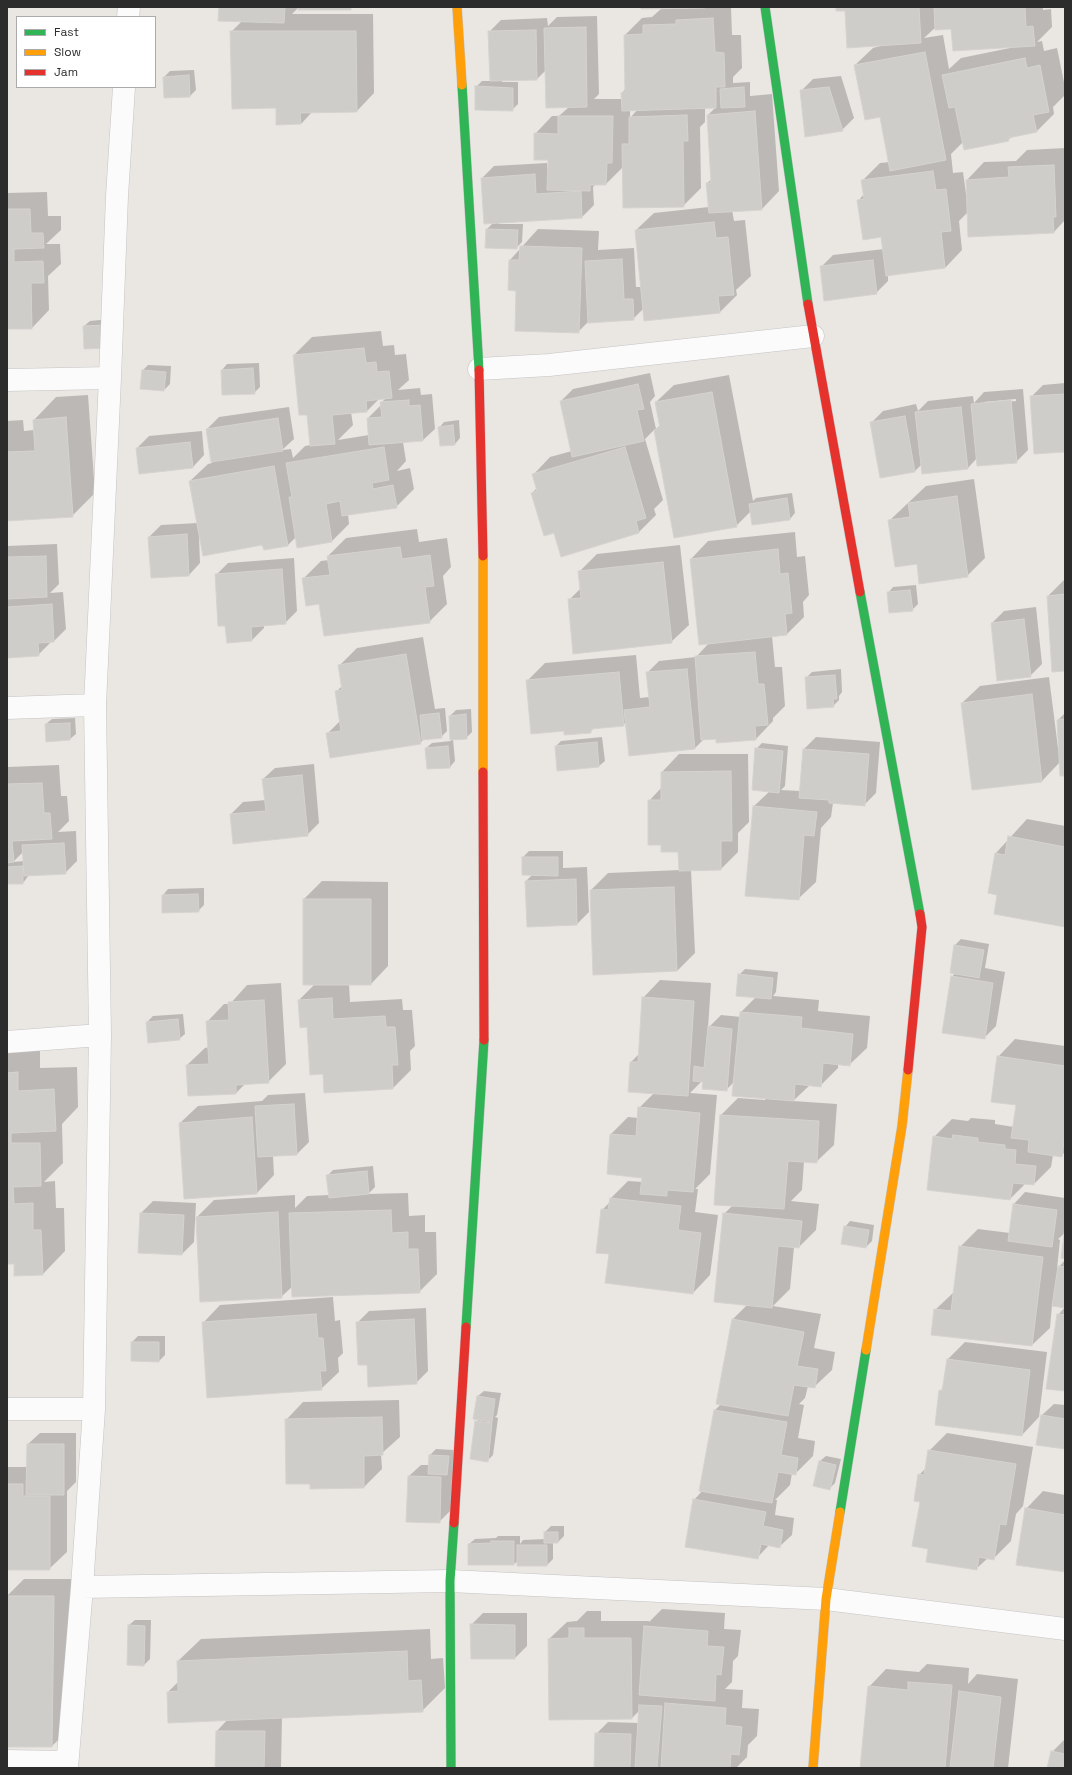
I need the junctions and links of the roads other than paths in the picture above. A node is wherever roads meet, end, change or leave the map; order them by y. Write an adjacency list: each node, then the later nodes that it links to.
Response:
1 (457, 7): 5 (street)
2 (765, 7): 4 (street)
3 (124, 88): 6 (street)
4 (813, 336): 5 (street); 16 (street)
5 (479, 369): 14 (street)
6 (110, 378): 7 (street); 8 (street)
7 (7, 380)
8 (95, 705): 9 (street); 10 (street)
9 (7, 708)
10 (100, 1036): 11 (street); 13 (street)
11 (7, 1042)
12 (7, 1409): 13 (street)
13 (94, 1410): 15 (street)
14 (450, 1581): 15 (street); 16 (street); 20 (street)
15 (82, 1587): 19 (street)
16 (826, 1599): 17 (street); 21 (street)
17 (1065, 1629)
18 (7, 1761): 19 (street)
19 (67, 1765)
20 (451, 1768)
21 (813, 1768)

